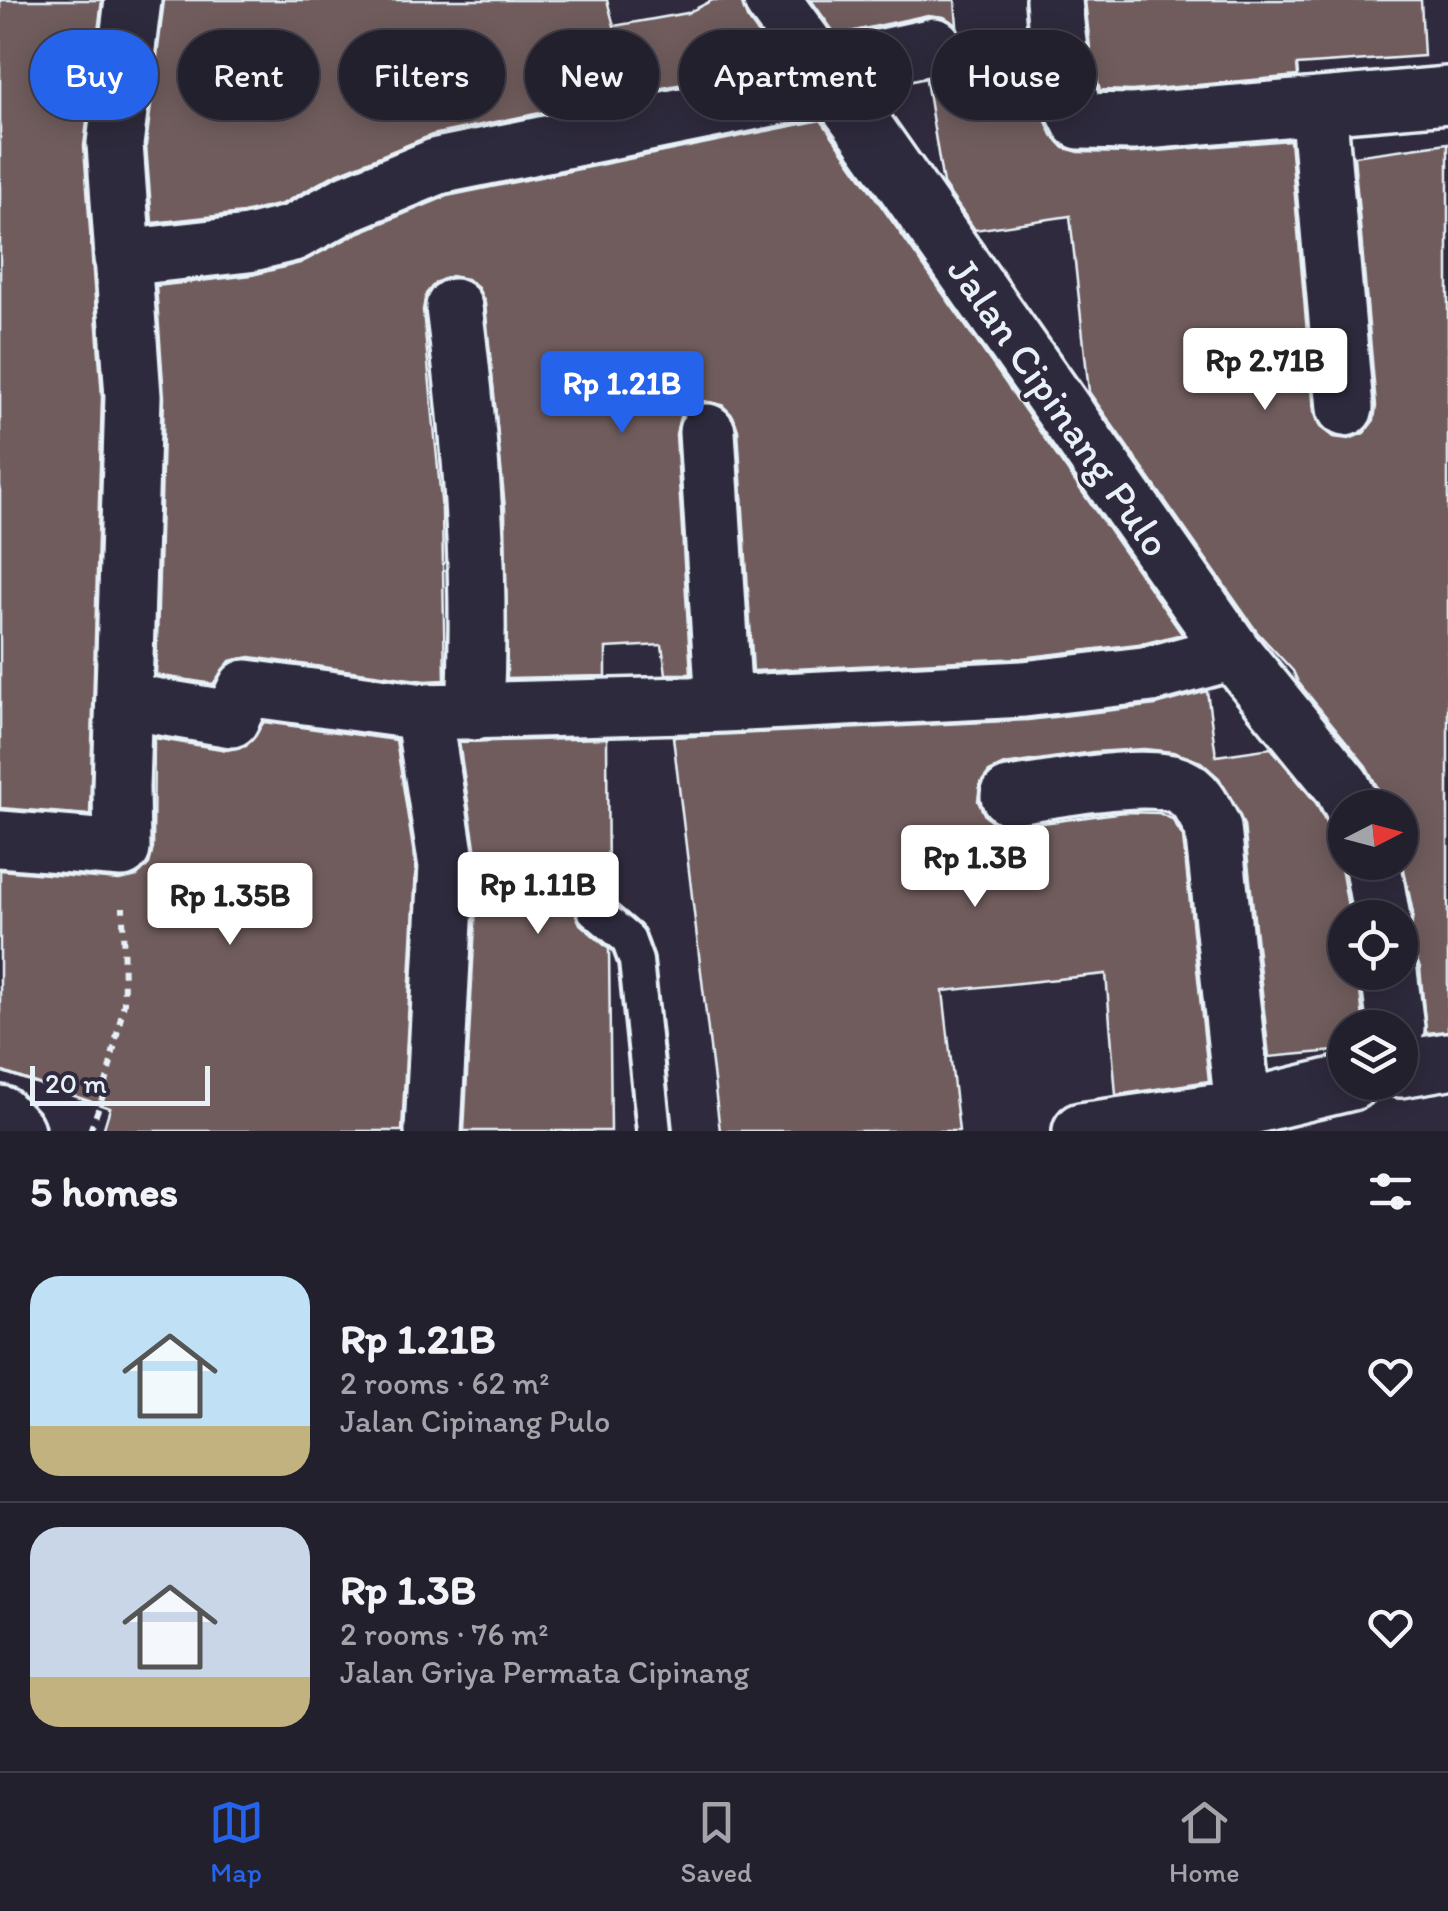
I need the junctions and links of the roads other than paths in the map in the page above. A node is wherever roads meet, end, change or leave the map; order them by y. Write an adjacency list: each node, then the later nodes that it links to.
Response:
1 (133, 0): 9 (street)
2 (772, 0): 4 (street, Jalan Cipinang Pulo)
3 (1054, 0): 6 (street)
4 (794, 30)
5 (1448, 95): 6 (street)
6 (1318, 106): 11 (street)
7 (679, 112): 9 (street)
8 (859, 120): 13 (street, Jalan Cipinang Pulo)
9 (122, 258): 14 (street)
10 (454, 307): 16 (street)
11 (1345, 408)
12 (707, 432): 15 (street)
13 (1233, 652): 15 (street); 17 (street, Jalan Cipinang Pulo)
14 (125, 700): 16 (street); 19 (street)
15 (724, 704): 16 (street)
16 (449, 712): 27 (street)
17 (1344, 790)
18 (1009, 796): 24 (street)
19 (0, 838)
20 (594, 910): 28 (lane)
21 (1448, 1061): 22 (street)
22 (1418, 1066)
23 (1328, 1091): 24 (street)
24 (1270, 1113): 29 (street)
25 (0, 1114): 26 (street)
26 (16, 1131)
27 (432, 1131)
28 (654, 1131)
29 (1082, 1131)

